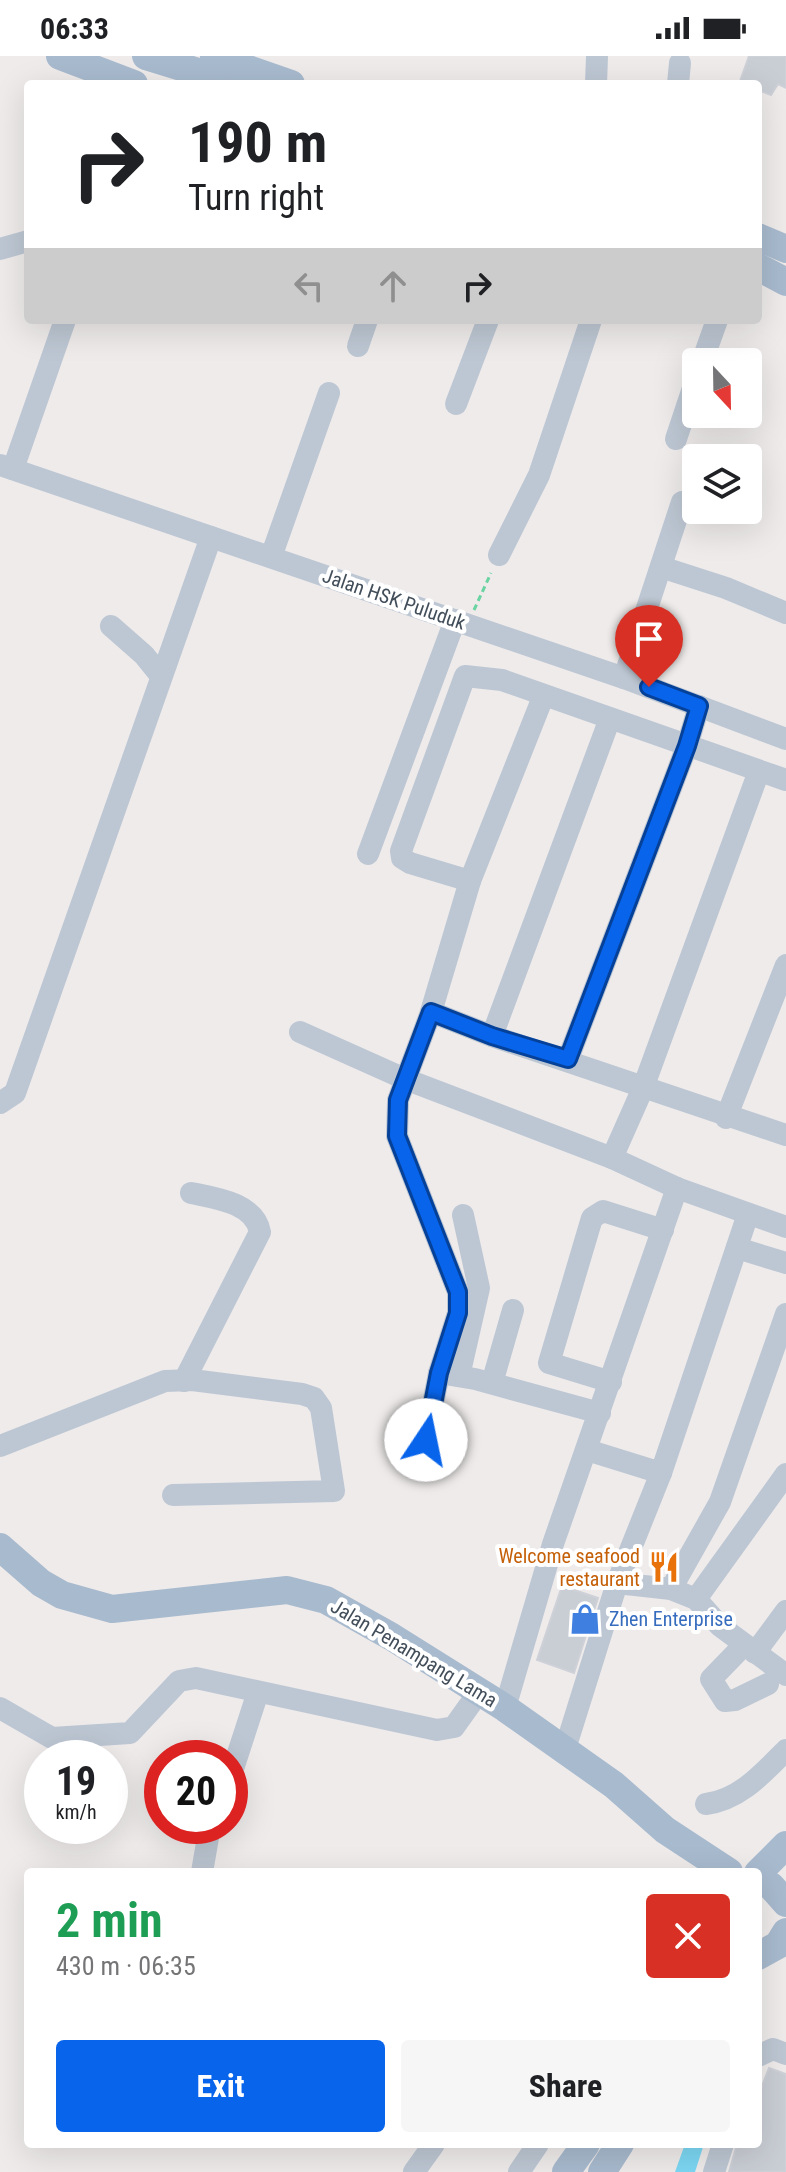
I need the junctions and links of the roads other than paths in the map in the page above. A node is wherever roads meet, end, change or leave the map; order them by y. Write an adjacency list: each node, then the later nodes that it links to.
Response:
1 (60, 56): 5 (main road)
2 (146, 56): 6 (main road)
3 (210, 56): 7 (main road)
4 (597, 56): 8 (street)
5 (123, 80)
6 (224, 80)
7 (279, 80)
8 (596, 80)
9 (762, 239): 12 (main road)
10 (24, 242): 11 (street)
11 (0, 249)
12 (786, 249)
13 (762, 269): 14 (main road)
14 (786, 282)
15 (63, 324): 26 (street)
16 (366, 324): 20 (street)
17 (486, 324): 23 (street)
18 (590, 324): 29 (street)
19 (716, 324): 21 (street)
20 (358, 346)
21 (707, 348)
22 (329, 393): 30 (street)
23 (456, 404)
24 (682, 421): 25 (street)
25 (676, 439)
26 (7, 467): 28 (street, Jalan HSK Puluduk)
27 (682, 502): 31 (street)
28 (211, 537): 30 (street, Jalan HSK Puluduk); 35 (street)
29 (499, 555)
30 (271, 557): 33 (street, Jalan HSK Puluduk)
31 (661, 567): 32 (street); 36 (street)
32 (786, 613)
33 (461, 622): 36 (street, Jalan HSK Puluduk); 42 (street)
34 (111, 626): 35 (street)
35 (161, 676): 55 (street)
36 (624, 678): 38 (street, Jalan HSK Puluduk)
37 (543, 697): 39 (street); 43 (street); 47 (street)
38 (699, 706): 40 (street, Jalan HSK Puluduk); 41 (street)
39 (609, 721): 41 (street); 51 (street)
40 (786, 739)
41 (687, 746): 44 (street); 52 (street)
42 (403, 755): 43 (street); 46 (street)
43 (432, 763): 47 (street)
44 (759, 771): 45 (street); 54 (street)
45 (786, 780)
46 (368, 854)
47 (470, 881): 49 (street)
48 (786, 965): 56 (street)
49 (431, 1012): 51 (street); 53 (street)
50 (300, 1032): 53 (street)
51 (492, 1036): 52 (street)
52 (568, 1059): 54 (street)
53 (405, 1079): 58 (street); 69 (street)
54 (643, 1088): 56 (street); 58 (street)
55 (0, 1103)
56 (726, 1118): 57 (street)
57 (786, 1135)
58 (612, 1158): 59 (street)
59 (677, 1188): 61 (street); 64 (street)
60 (191, 1193): 70 (street)
61 (748, 1214): 63 (street); 65 (street)
62 (463, 1215): 69 (street)
63 (786, 1227)
64 (663, 1230): 71 (street); 71 (street)
65 (737, 1248): 66 (street); 77 (street)
66 (786, 1263)
67 (513, 1310): 72 (street)
68 (786, 1314): 82 (street)
69 (449, 1375): 72 (street); 74 (street)
70 (184, 1381): 75 (street); 79 (street)
71 (611, 1382): 73 (street)
72 (492, 1383): 73 (street)
73 (600, 1413): 76 (street)
74 (426, 1440)
75 (0, 1446)
76 (587, 1450): 77 (street); 90 (street)
77 (661, 1473): 81 (street)
78 (786, 1474): 83 (street)
79 (173, 1495)
80 (0, 1547): 88 (main road, Jalan Penampang Lama)
81 (617, 1583): 82 (street); 92 (street)
82 (671, 1589): 83 (street)
83 (696, 1599): 85 (street)
84 (786, 1611): 85 (street)
85 (750, 1649): 86 (street); 86 (street)
86 (777, 1680)
87 (258, 1692): 88 (street); 89 (street); 91 (street)
88 (479, 1692): 90 (main road, Jalan Penampang Lama)
89 (0, 1708)
90 (505, 1708): 92 (main road, Jalan Penampang Lama)
91 (242, 1740)
92 (565, 1749): 95 (main road, Jalan Penampang Lama)
93 (786, 1750): 94 (street)
94 (706, 1804)
95 (665, 1830): 99 (main road, Jalan Penampang Lama); 100 (main road, Jalan Penampang Lama)
96 (207, 1844): 98 (street)
97 (786, 1845): 101 (main road)
98 (203, 1868)
99 (691, 1868)
100 (723, 1868)
101 (762, 1869)
102 (762, 1883): 103 (main road)
103 (786, 1901)
104 (762, 2054): 105 (street)
105 (786, 2054)
106 (431, 2148): 111 (street)
107 (535, 2148): 112 (street)
108 (583, 2148): 113 (main road)
109 (617, 2148): 114 (main road)
110 (722, 2148): 115 (street)
111 (414, 2172)
112 (519, 2172)
113 (566, 2172)
114 (602, 2172)
115 (714, 2172)

